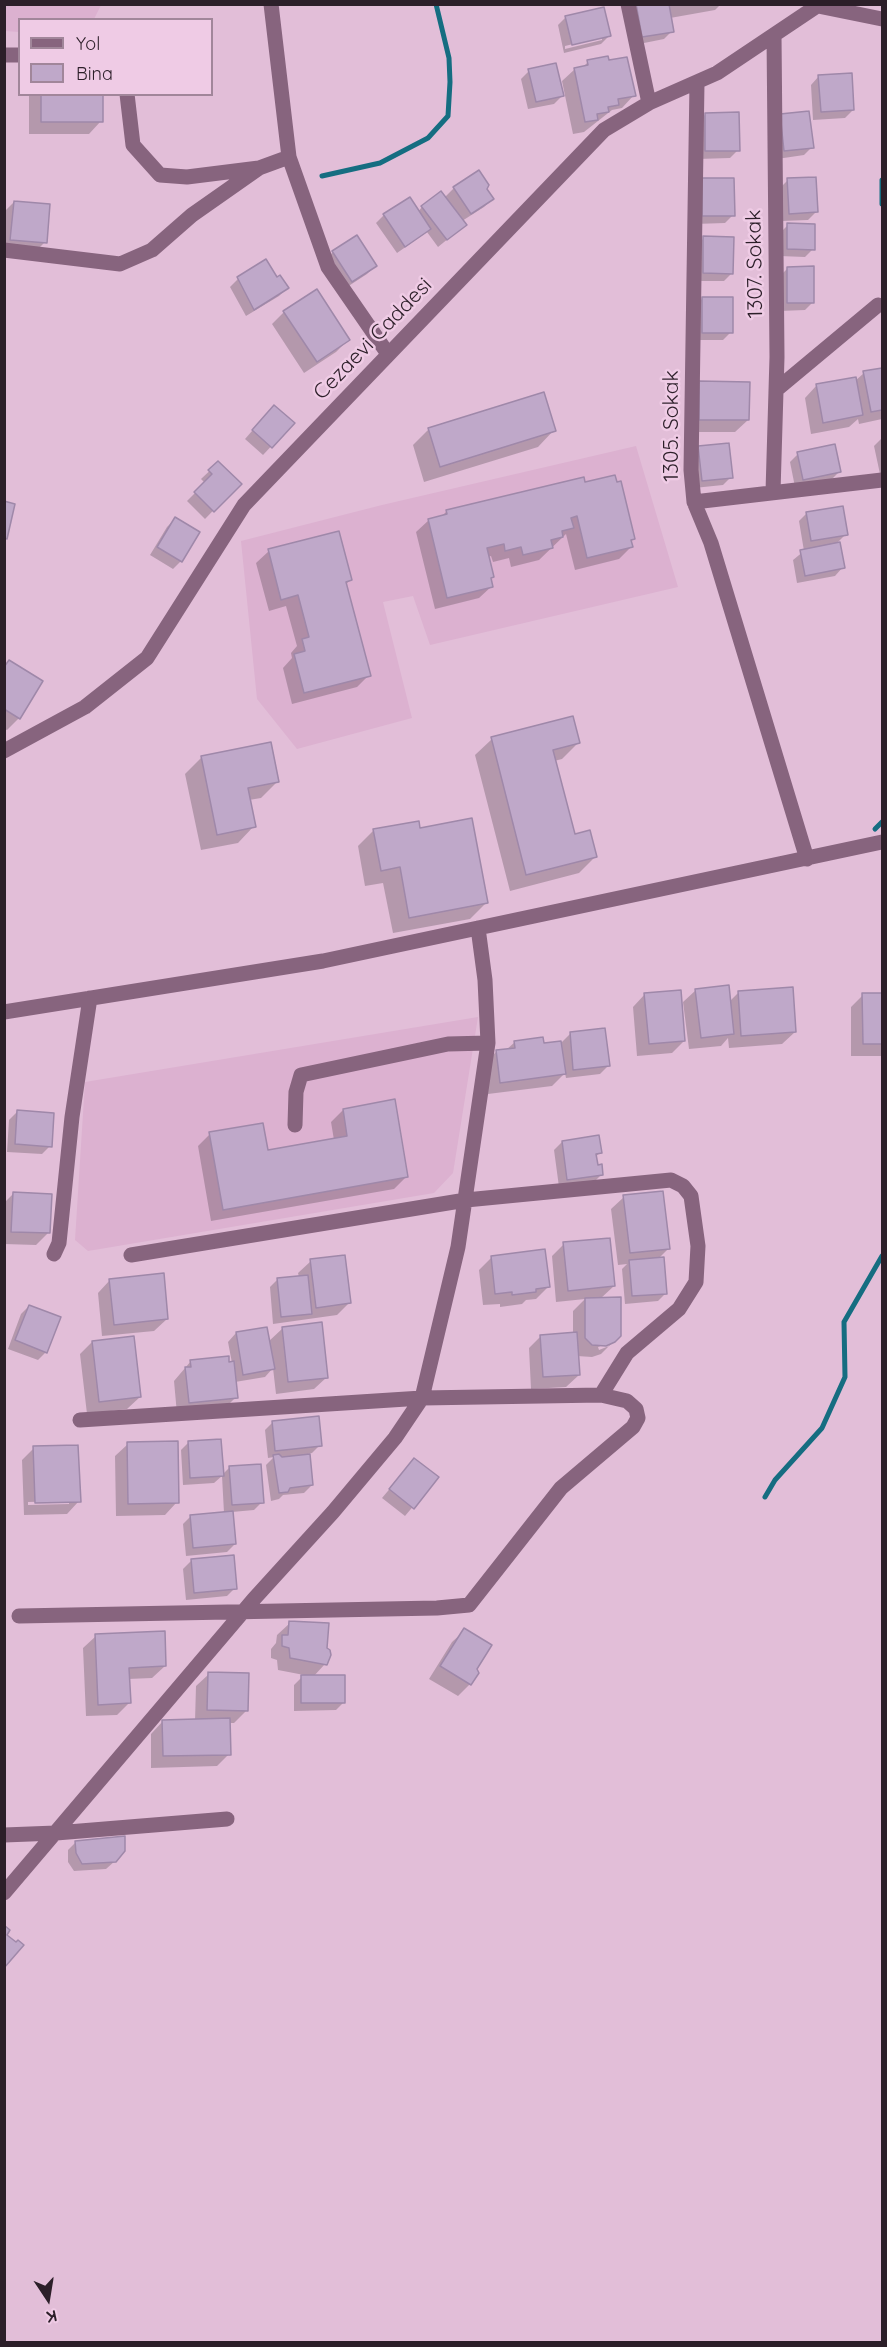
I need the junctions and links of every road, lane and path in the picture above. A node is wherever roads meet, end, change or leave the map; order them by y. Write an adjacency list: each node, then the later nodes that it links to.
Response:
1 (271, 4): 9 (street)
2 (628, 4): 8 (street)
3 (819, 5): 4 (street); 5 (street, Cezaevi Caddesi)
4 (882, 19)
5 (774, 35): 6 (street, Cezaevi Caddesi); 14 (street, 1307. Sokak)
6 (697, 82): 8 (street, Cezaevi Caddesi); 17 (street, 1305. Sokak)
7 (127, 96): 10 (street)
8 (649, 103): 13 (street, Cezaevi Caddesi)
9 (289, 156): 10 (street); 13 (street)
10 (259, 168): 11 (street)
11 (4, 250)
12 (878, 305): 14 (street)
13 (388, 354): 18 (street, Cezaevi Caddesi)
14 (776, 390): 16 (street, 1307. Sokak)
15 (882, 480): 16 (street)
16 (773, 492): 17 (street)
17 (694, 502): 20 (street, 1305. Sokak)
18 (4, 752)
19 (882, 842): 20 (street)
20 (807, 859): 21 (street)
21 (478, 928): 22 (street); 24 (street)
22 (90, 998): 23 (street); 27 (street)
23 (4, 1012)
24 (488, 1043): 25 (street); 26 (street)
25 (295, 1125)
26 (466, 1200): 28 (street); 29 (street); 30 (street)
27 (54, 1254)
28 (131, 1255)
29 (601, 1395): 30 (street); 32 (street)
30 (422, 1398): 31 (street); 32 (street)
31 (81, 1420)
32 (244, 1611): 33 (street); 35 (street)
33 (20, 1616)
34 (227, 1819): 35 (street)
35 (56, 1833): 36 (street); 37 (street)
36 (4, 1835)
37 (4, 1893)

